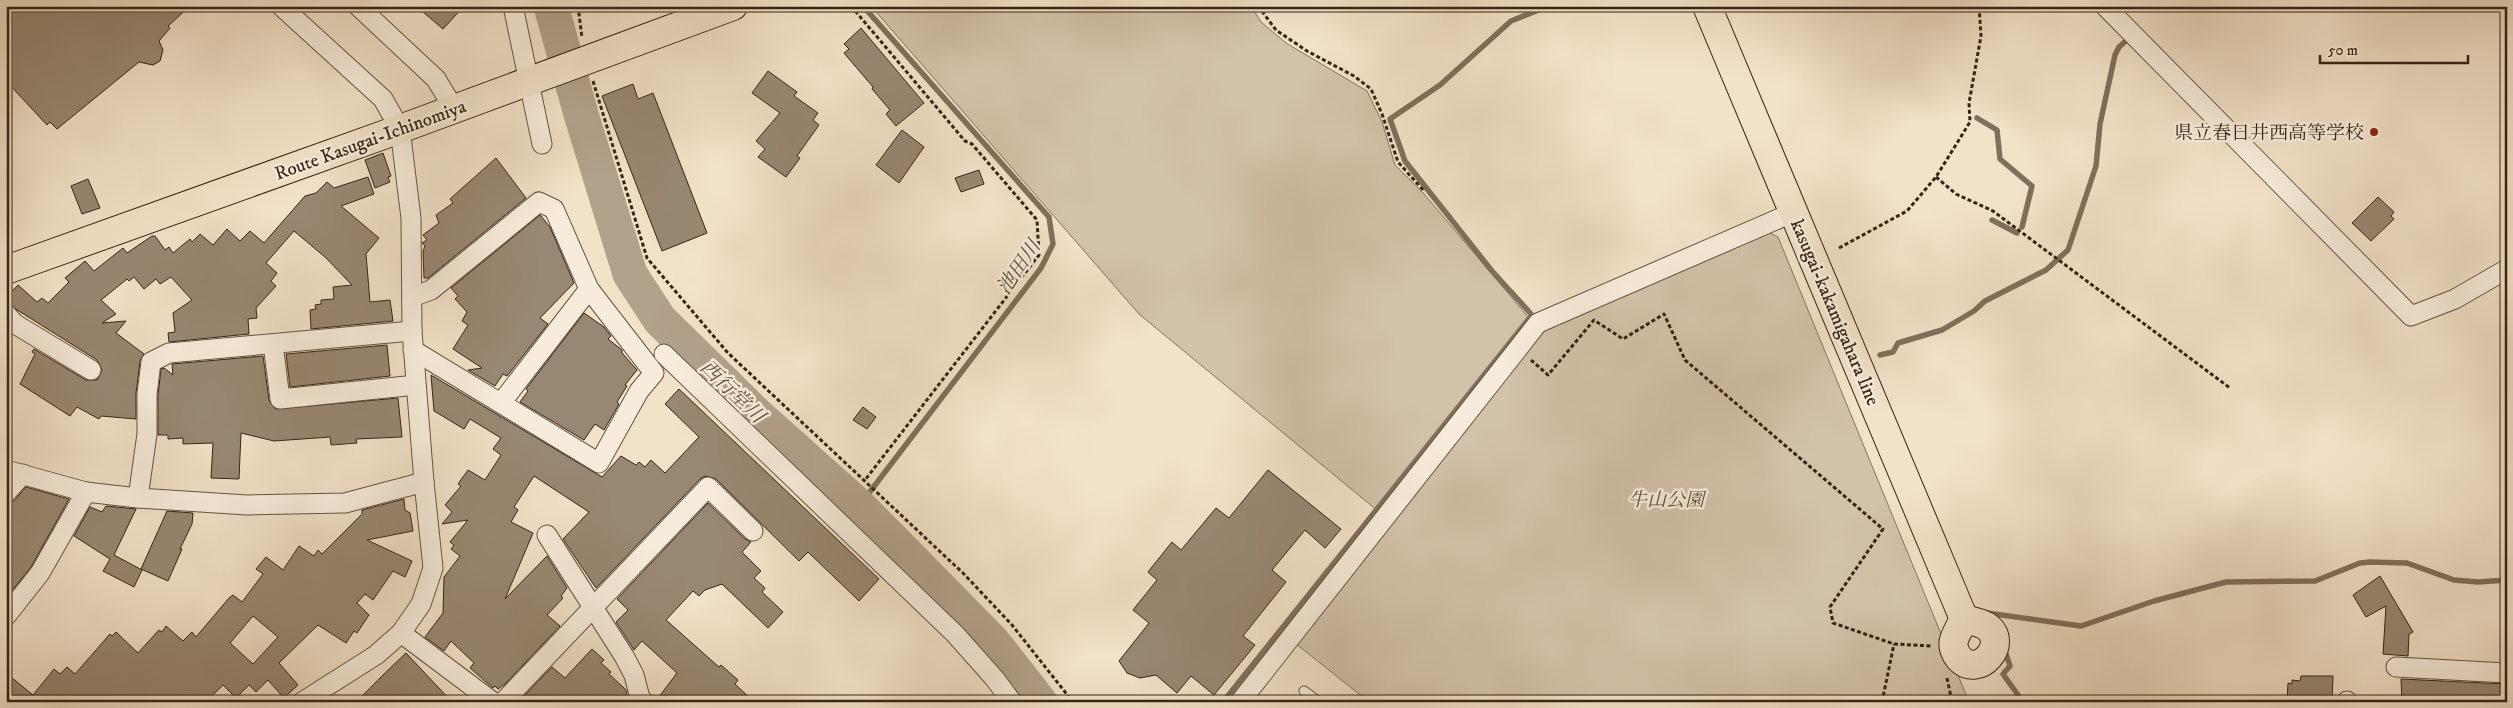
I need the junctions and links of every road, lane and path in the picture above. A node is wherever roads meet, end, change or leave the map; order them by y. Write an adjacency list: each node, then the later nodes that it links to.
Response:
1 (281, 6): 14 (street)
2 (514, 6): 12 (street)
3 (578, 6): 11 (path)
4 (733, 6): 11 (main road, Route Kasugai-Ichinomiya)
5 (852, 6): 35 (path)
6 (1258, 6): 17 (path)
7 (1707, 6): 18 (main road, kasugai-kakamigahara line)
8 (1979, 6): 16 (path)
9 (2105, 6): 20 (street)
10 (365, 8): 13 (street)
11 (584, 61): 12 (main road, Route Kasugai-Ichinomiya); 35 (path)
12 (534, 79): 13 (main road, Route Kasugai-Ichinomiya); 15 (street)
13 (454, 109): 14 (main road, Route Kasugai-Ichinomiya)
14 (400, 129): 21 (main road, Route Kasugai-Ichinomiya); 23 (street)
15 (542, 144)
16 (1936, 177): 19 (path); 32 (path)
17 (1424, 191)
18 (1794, 212): 27 (street); 44 (main road, kasugai-kakamigahara line)
19 (1838, 248)
20 (2507, 269)
21 (6, 270)
22 (588, 289): 23 (street); 33 (street); 33 (street)
23 (412, 297): 25 (street)
24 (6, 314): 30 (street)
25 (412, 331): 26 (street); 28 (street)
26 (273, 344): 31 (street); 39 (street)
27 (1517, 348): 46 (path); 57 (street)
28 (414, 350): 31 (street); 33 (street)
29 (664, 354): 55 (street)
30 (91, 370)
31 (416, 385): 36 (street)
32 (2230, 388)
33 (501, 403)
34 (15, 472): 37 (street); 38 (street)
35 (866, 480): 56 (path)
36 (424, 482): 39 (street); 45 (street)
37 (86, 492): 39 (street); 43 (street)
38 (6, 493)
39 (138, 498)
40 (753, 531): 42 (street)
41 (546, 535): 42 (street)
42 (594, 607): 53 (street); 54 (street)
43 (6, 616)
44 (1964, 619)
45 (401, 632): 51 (street); 52 (street)
46 (1894, 644): 47 (path); 59 (path)
47 (1941, 647)
48 (2396, 667): 49 (street)
49 (2507, 672)
50 (1304, 690): 58 (lane)
51 (302, 702)
52 (493, 702)
53 (503, 702)
54 (644, 702)
55 (1012, 702)
56 (1073, 702)
57 (1240, 702)
58 (1319, 702)
59 (1882, 702)

